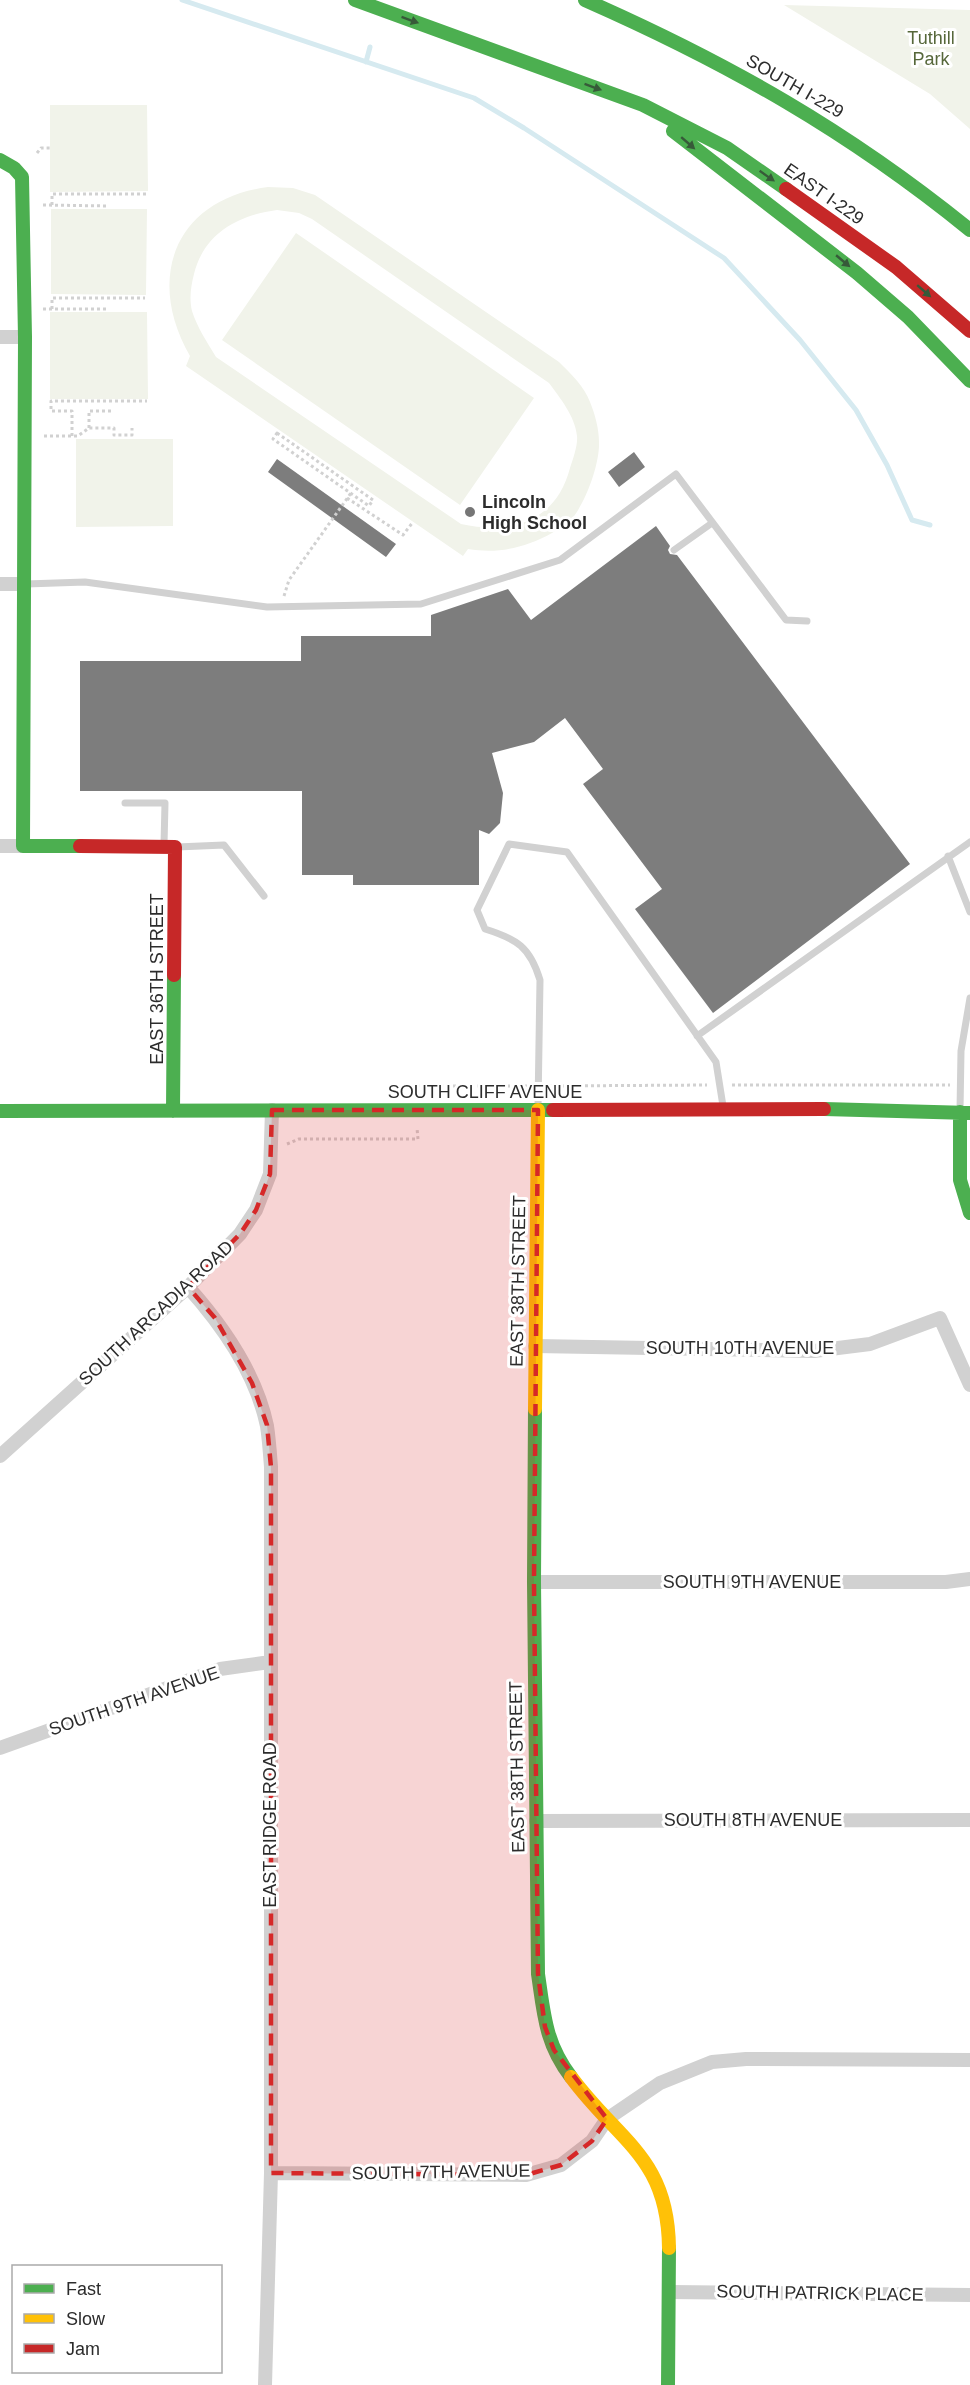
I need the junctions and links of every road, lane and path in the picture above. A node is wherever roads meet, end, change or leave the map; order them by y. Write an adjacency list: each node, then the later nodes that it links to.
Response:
1 (355, 0): 3 (main road, one-way to 3)
2 (585, 0): 11 (main road, SOUTH I-229)
3 (643, 105): 16 (main road, EAST I-229, one-way to 16); 19 (main road, one-way to 19)
4 (50, 148): 5 (path)
5 (37, 153)
6 (0, 160): 18 (main road)
7 (147, 194): 9 (path)
8 (43, 205): 9 (path)
9 (52, 205): 10 (path)
10 (109, 206)
11 (970, 230)
12 (145, 298): 14 (path)
13 (43, 309): 14 (path)
14 (52, 309): 15 (path)
15 (108, 309)
16 (970, 332)
17 (0, 337): 18 (street)
18 (24, 337): 32 (main road)
19 (970, 381)
20 (147, 401): 25 (path)
21 (111, 411): 22 (path)
22 (89, 428): 23 (path); 25 (path)
23 (132, 428)
24 (44, 436): 25 (path)
25 (72, 436)
26 (351, 493): 26 (path); 27 (path)
27 (347, 498): 28 (path); 33 (path)
28 (413, 522)
29 (712, 523): 30 (lane); 33 (lane); 34 (lane)
30 (674, 550)
31 (0, 584): 32 (street)
32 (24, 584): 33 (lane); 38 (main road)
33 (282, 606)
34 (807, 621)
35 (125, 803): 39 (lane)
36 (970, 842): 40 (lane)
37 (0, 846): 38 (street)
38 (23, 846): 39 (main road)
39 (170, 847): 41 (lane); 53 (main road, EAST 36TH STREET)
40 (948, 856): 42 (lane); 44 (lane)
41 (264, 896)
42 (970, 912)
43 (970, 998): 45 (lane)
44 (697, 1036): 46 (lane); 47 (lane)
45 (960, 1084): 46 (path); 54 (lane)
46 (720, 1085): 47 (path); 48 (lane)
47 (538, 1086): 50 (path); 51 (lane)
48 (723, 1109): 51 (main road, SOUTH CLIFF AVENUE); 54 (main road, SOUTH CLIFF AVENUE)
49 (272, 1110): 50 (main road, SOUTH CLIFF AVENUE); 53 (main road, SOUTH CLIFF AVENUE); 55 (street, SOUTH ARCADIA ROAD)
50 (417, 1110): 51 (main road, SOUTH CLIFF AVENUE); 55 (path)
51 (538, 1110): 58 (main road, EAST 38TH STREET)
52 (0, 1111): 53 (main road, SOUTH CLIFF AVENUE)
53 (173, 1111)
54 (965, 1113): 56 (main road)
55 (272, 1140): 57 (street, SOUTH ARCADIA ROAD)
56 (970, 1213)
57 (188, 1287): 60 (street, SOUTH ARCADIA ROAD); 63 (street, EAST RIDGE ROAD)
58 (535, 1346): 59 (street, SOUTH 10TH AVENUE); 62 (main road, EAST 38TH STREET)
59 (970, 1384)
60 (0, 1456)
61 (970, 1579): 62 (street, SOUTH 9TH AVENUE)
62 (534, 1582): 66 (main road, EAST 38TH STREET)
63 (270, 1662): 64 (street, SOUTH 9TH AVENUE); 69 (street, EAST RIDGE ROAD)
64 (0, 1748)
65 (970, 1820): 66 (street, SOUTH 8TH AVENUE)
66 (536, 1821): 68 (main road, EAST 38TH STREET)
67 (970, 2060): 68 (street, SOUTH 7TH AVENUE)
68 (607, 2119): 69 (street, SOUTH 7TH AVENUE); 70 (main road, EAST 38TH STREET)
69 (271, 2173): 72 (street, EAST RIDGE ROAD)
70 (670, 2292): 71 (street, SOUTH PATRICK PLACE); 73 (main road, EAST 38TH STREET)
71 (970, 2295)
72 (265, 2385)
73 (668, 2385)

